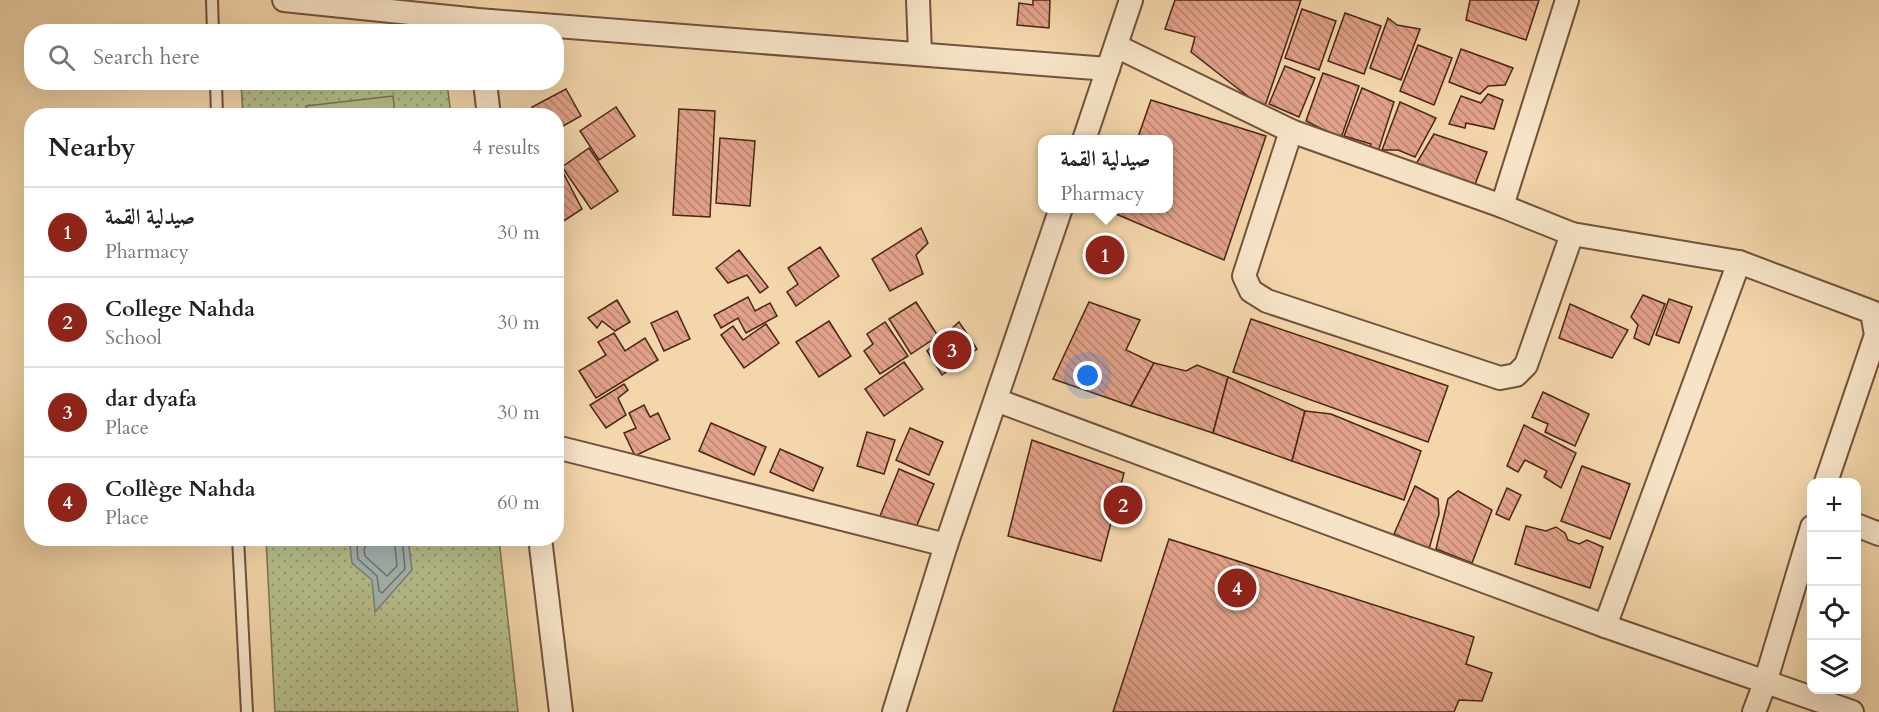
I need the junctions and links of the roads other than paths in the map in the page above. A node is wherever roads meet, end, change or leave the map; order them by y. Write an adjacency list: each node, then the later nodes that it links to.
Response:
1 (212, 0): 7 (lane)
2 (284, 0): 6 (street)
3 (918, 0): 11 (street)
4 (1131, 0): 10 (street)
5 (1568, 0): 19 (street)
6 (477, 17): 8 (street)
7 (213, 24)
8 (563, 24)
9 (564, 24): 11 (street)
10 (1116, 46): 12 (street); 17 (street)
11 (920, 53): 12 (street)
12 (1108, 69): 18 (street)
13 (216, 90): 15 (lane)
14 (486, 90): 16 (street)
15 (218, 108)
16 (488, 108)
17 (1291, 131): 19 (street); 21 (street)
18 (1086, 135)
19 (1502, 206): 21 (street)
20 (1059, 213): 23 (street)
21 (1572, 234): 22 (street)
22 (1739, 262): 25 (street); 32 (street)
23 (996, 400): 29 (street); 32 (street)
24 (564, 449): 29 (street)
25 (1828, 478)
26 (1861, 527): 28 (street)
27 (1810, 532): 33 (street)
28 (1879, 534)
29 (946, 545): 36 (street)
30 (238, 546): 34 (lane)
31 (541, 546): 35 (street)
32 (1605, 626): 33 (street)
33 (1765, 683): 37 (street); 38 (street)
34 (247, 712)
35 (561, 712)
36 (894, 712)
37 (1755, 712)
38 (1852, 712)

